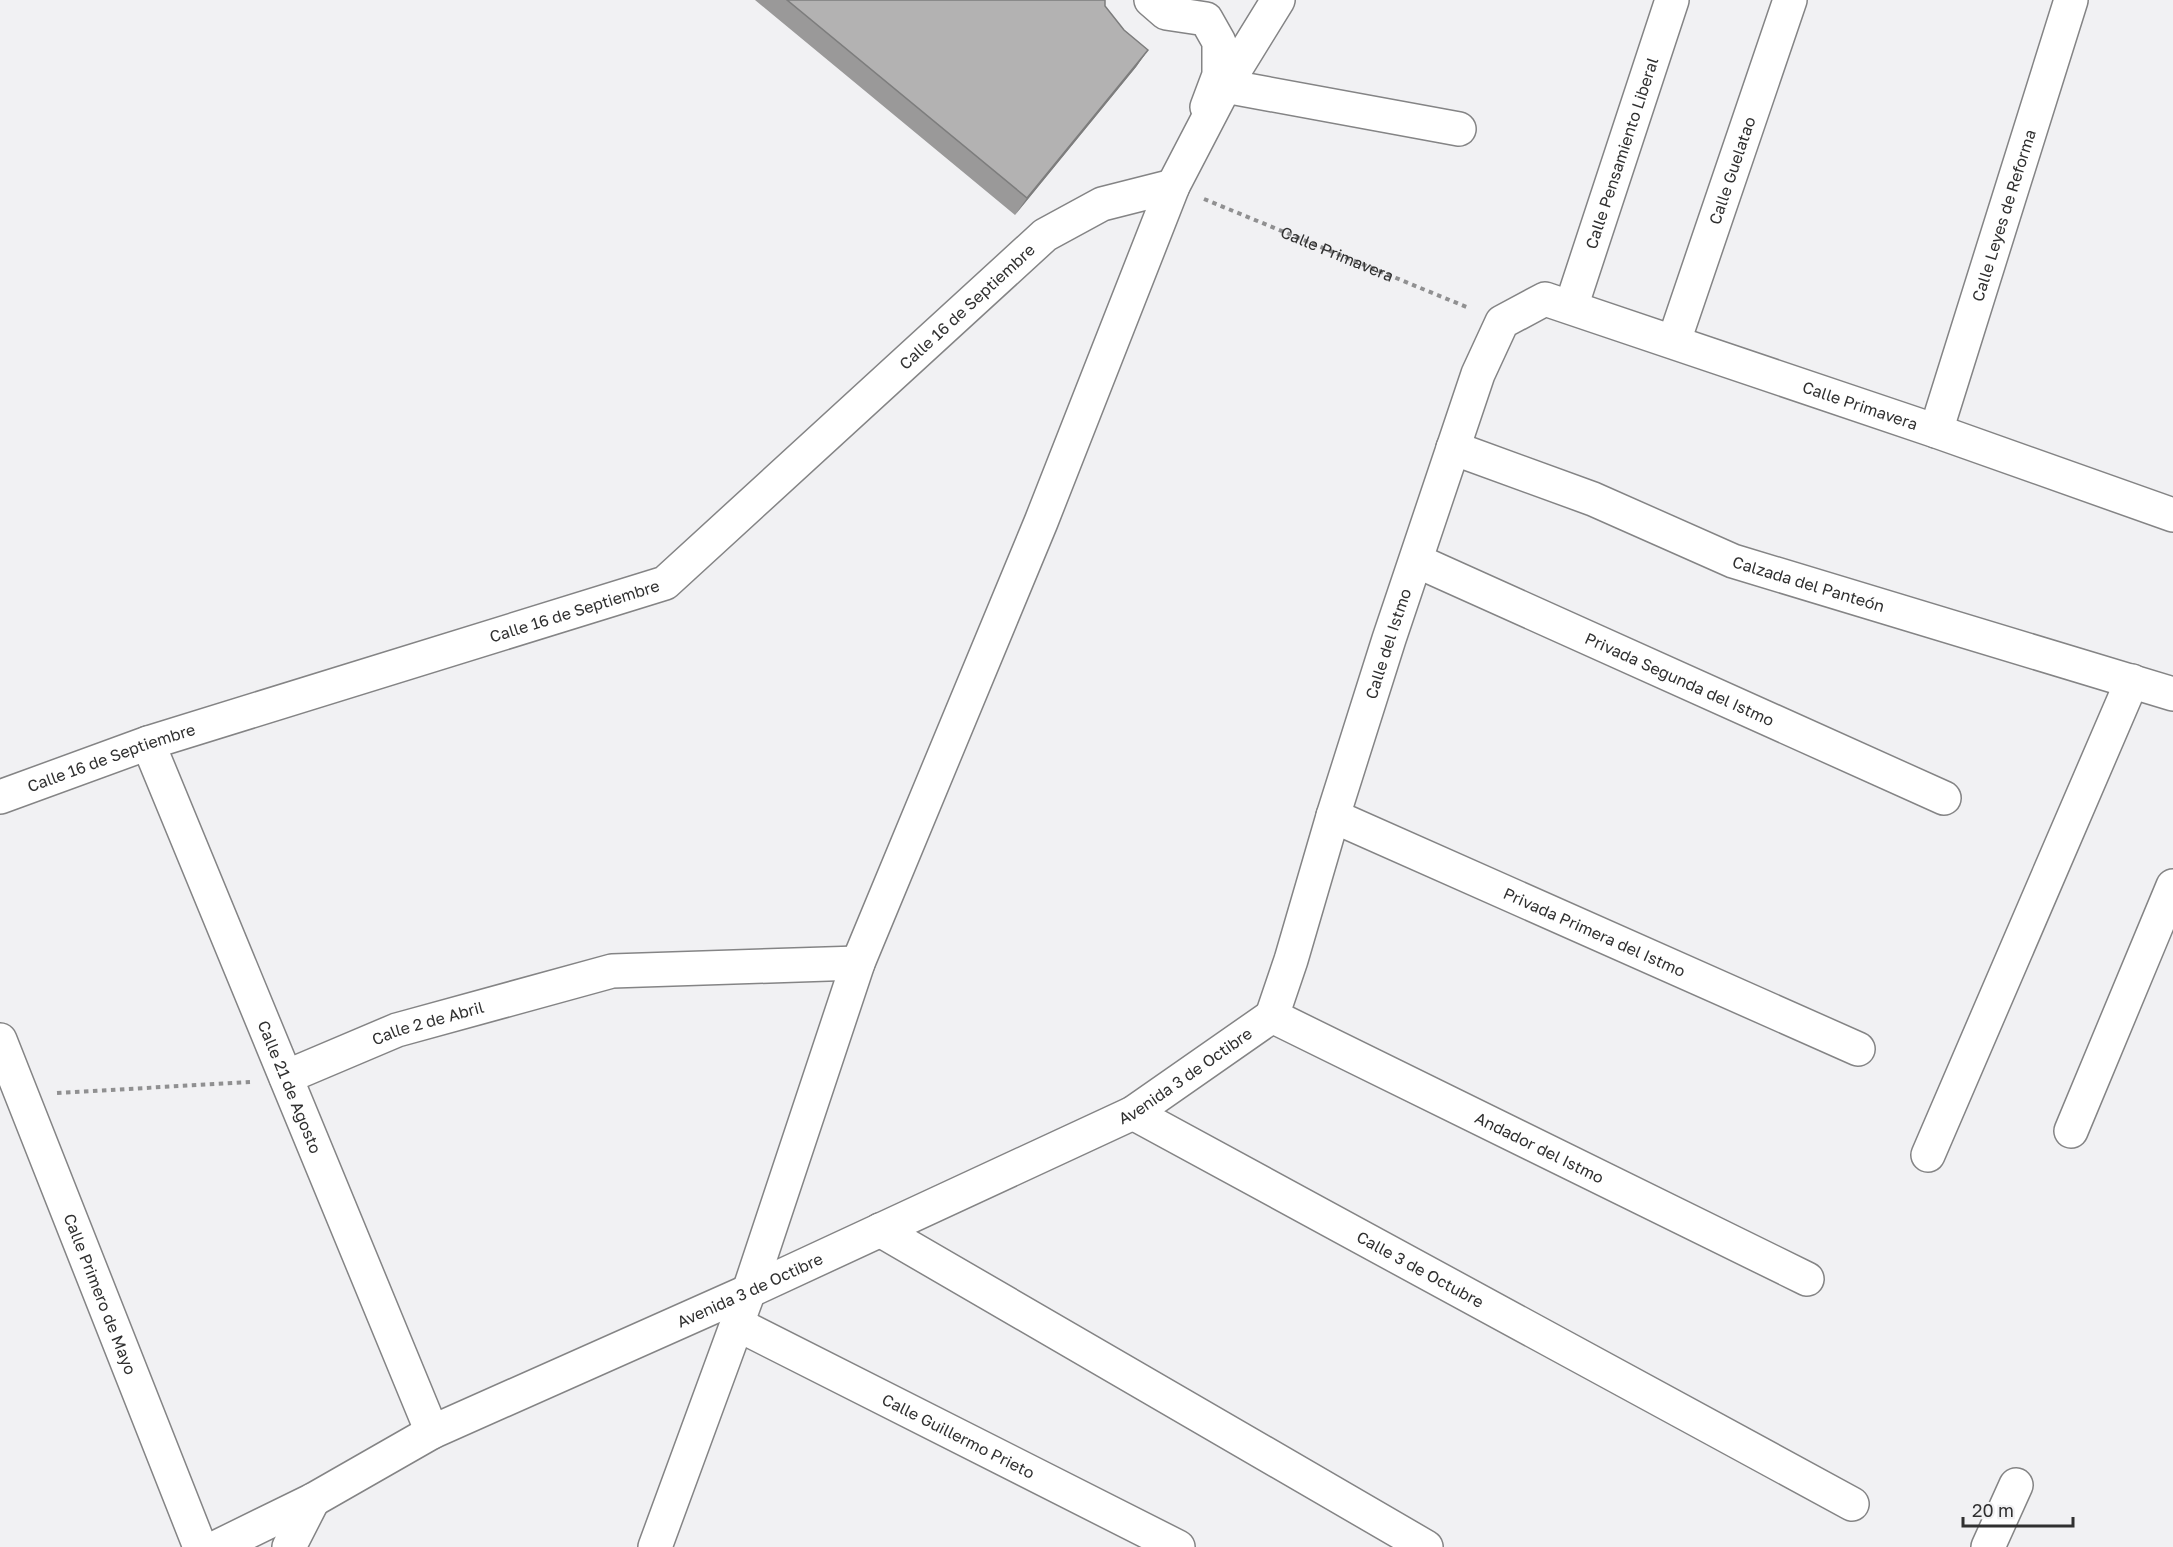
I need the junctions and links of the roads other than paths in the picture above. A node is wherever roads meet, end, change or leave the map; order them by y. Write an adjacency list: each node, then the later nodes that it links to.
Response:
1 (1151, 0): 8 (street)
2 (1278, 0): 6 (street)
3 (1672, 0): 10 (street, Calle Pensamiento Liberal)
4 (1790, 0): 11 (street, Calle Guelatao)
5 (2071, 0): 12 (street, Calle Leyes de Reforma)
6 (1225, 86): 7 (street); 8 (street)
7 (1459, 129)
8 (1190, 151): 9 (street)
9 (1173, 186): 18 (street, Calle 16 de Septiembre); 23 (street)
10 (1558, 303): 11 (street, Calle Primavera); 13 (street, Calle del Istmo)
11 (1674, 341): 12 (street, Calle Primavera)
12 (1936, 431): 14 (street, Calle Primavera)
13 (1453, 448): 15 (street, Calle del Istmo); 16 (street, Calzada del Panteón)
14 (2173, 515)
15 (1417, 561): 20 (street, Privada Segunda del Istmo); 21 (street, Calle del Istmo)
16 (2132, 681): 17 (street, Calzada del Panteón); 31 (street)
17 (2173, 694)
18 (147, 743): 19 (street, Calle 16 de Septiembre); 27 (street, Calle 21 de Agosto)
19 (0, 797)
20 (1944, 798)
21 (1333, 816): 24 (street, Calle del Istmo); 26 (street, Privada Primera del Istmo)
22 (2173, 886): 30 (street)
23 (858, 963): 27 (street, Calle 2 de Abril); 34 (street)
24 (1272, 1016): 29 (street, Avenida 3 de Octibre); 33 (street, Andador del Istmo)
25 (0, 1040): 28 (street, Calle Primero de Mayo)
26 (1858, 1049)
27 (286, 1077): 36 (street, Calle 21 de Agosto)
28 (10, 1090): 40 (street, Calle Primero de Mayo)
29 (1133, 1113): 32 (street, Avenida 3 de Octibre); 39 (street, Calle 3 de Octubre)
30 (2071, 1131)
31 (1928, 1155)
32 (880, 1230): 34 (street, Avenida 3 de Octibre); 45 (street)
33 (1807, 1279)
34 (749, 1291): 35 (street); 36 (street, Avenida 3 de Octibre)
35 (737, 1324): 43 (street); 44 (street, Calle Guillermo Prieto)
36 (432, 1432): 38 (street, Avenida 3 de Octibre)
37 (2016, 1485): 46 (street)
38 (313, 1500): 41 (street, Avenida 3 de Octibre); 42 (street)
39 (1852, 1504)
40 (200, 1547)
41 (217, 1547)
42 (289, 1547)
43 (655, 1547)
44 (1178, 1547)
45 (1426, 1547)
46 (1988, 1547)

